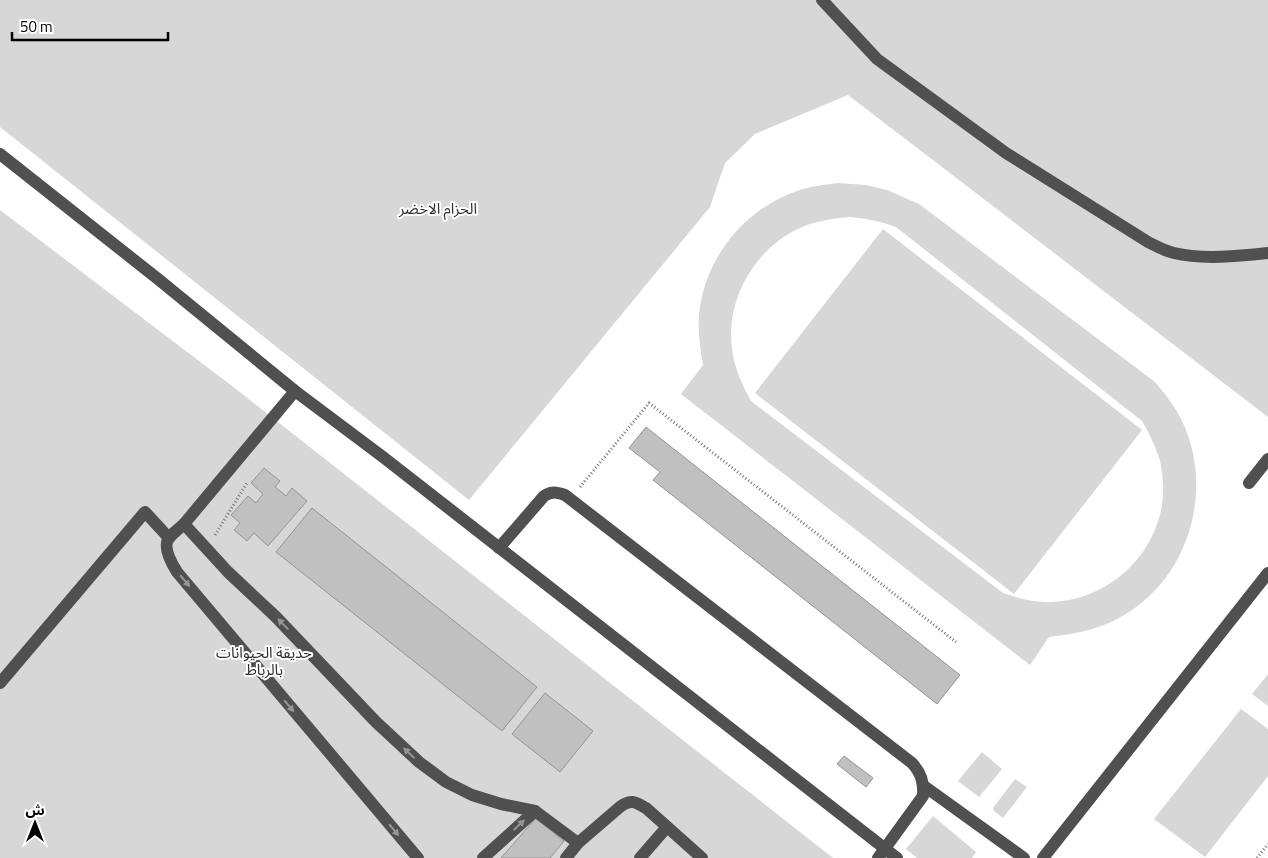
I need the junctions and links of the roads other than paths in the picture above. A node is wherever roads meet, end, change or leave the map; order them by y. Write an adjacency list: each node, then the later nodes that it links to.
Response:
1 (822, 0): 3 (street)
2 (0, 154): 4 (street)
3 (1268, 253)
4 (295, 391): 7 (street); 9 (street)
5 (1268, 459): 6 (street)
6 (1249, 483)
7 (184, 524): 8 (street); 13 (street, one-way to 7)
8 (169, 538): 11 (street); 17 (street, one-way to 17)
9 (499, 548): 12 (street); 16 (street)
10 (1268, 573): 24 (street)
11 (0, 683)
12 (924, 786): 16 (street); 23 (street)
13 (535, 811): 15 (street); 18 (street, one-way to 13)
14 (667, 827): 15 (street); 20 (street); 21 (street)
15 (578, 843): 19 (street)
16 (882, 854): 22 (street)
17 (418, 858)
18 (483, 858)
19 (566, 858)
20 (640, 858)
21 (702, 858)
22 (897, 858)
23 (1024, 858)
24 (1043, 858)

